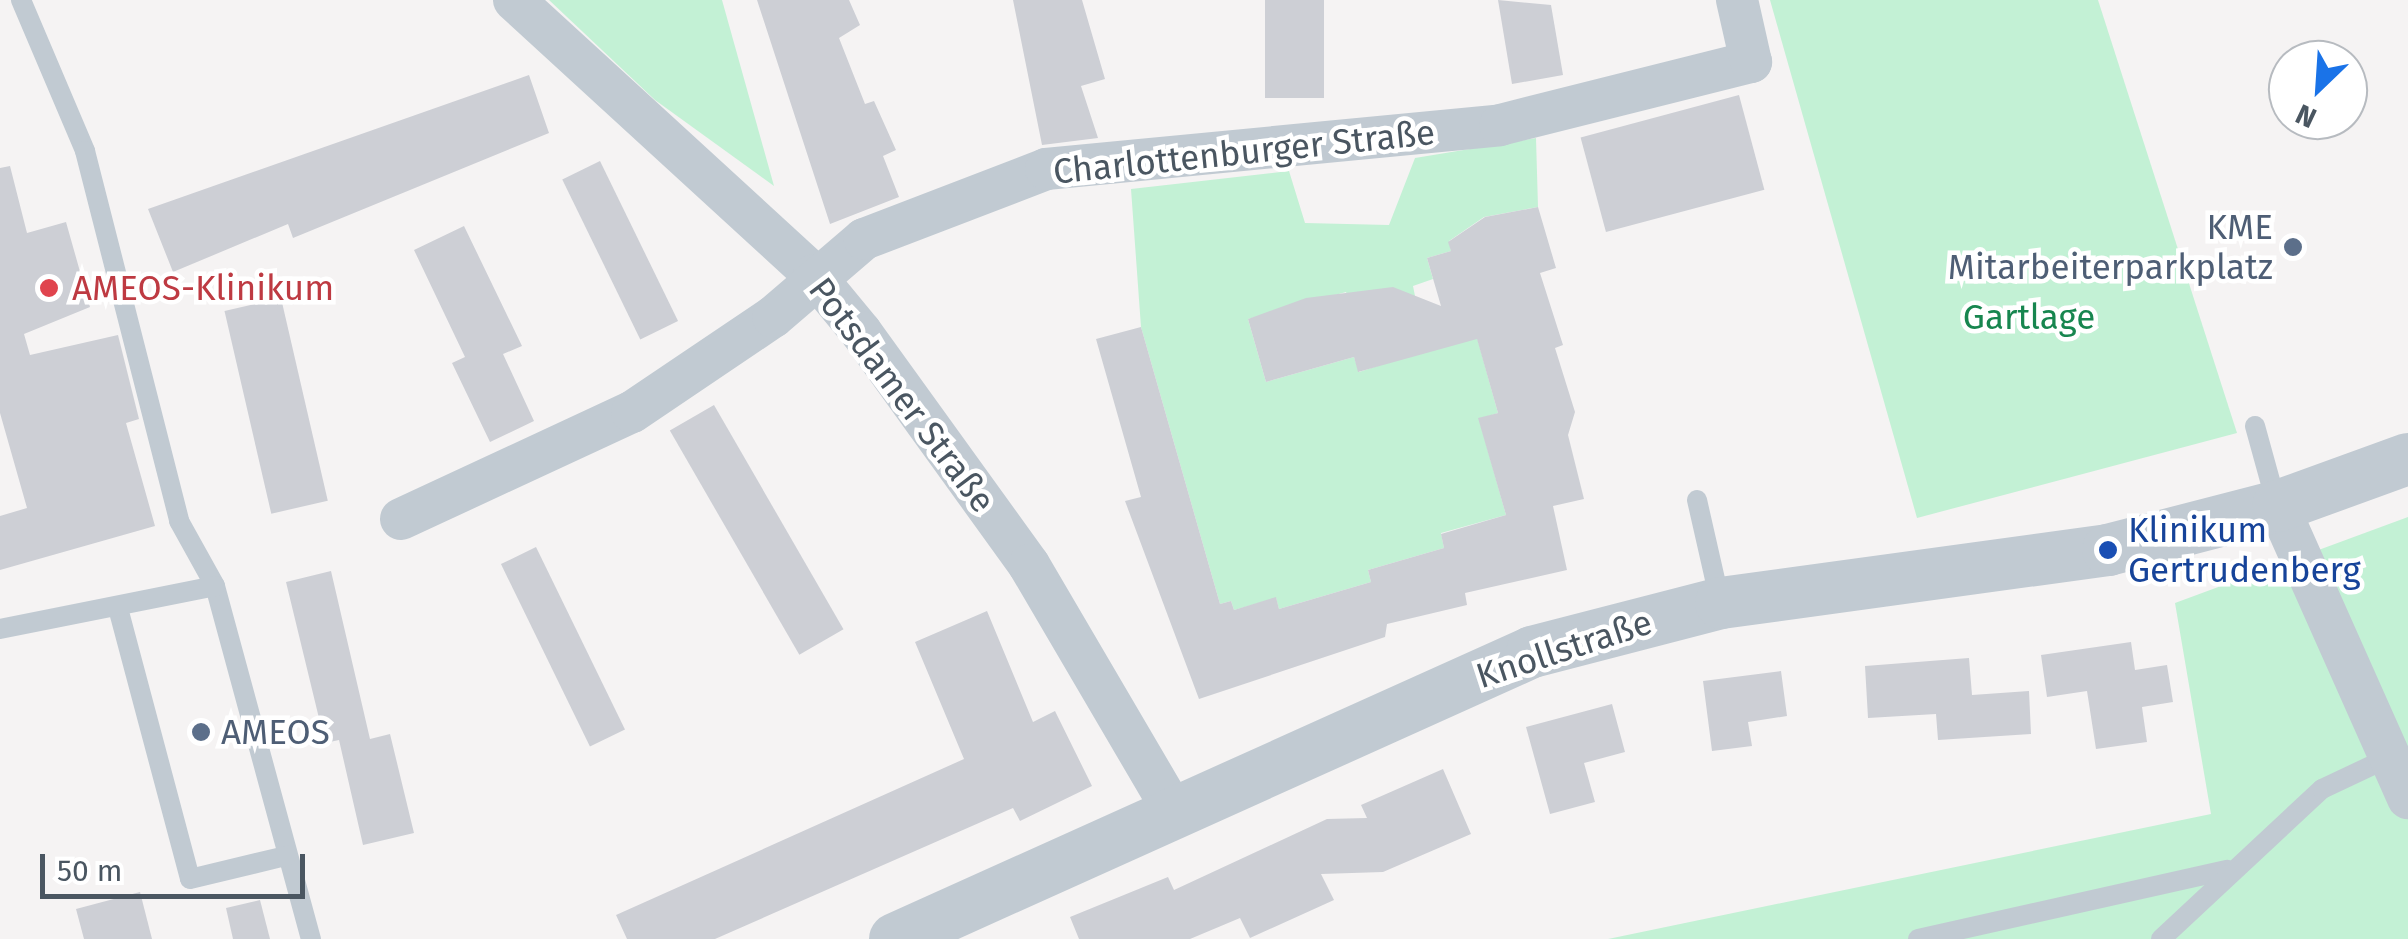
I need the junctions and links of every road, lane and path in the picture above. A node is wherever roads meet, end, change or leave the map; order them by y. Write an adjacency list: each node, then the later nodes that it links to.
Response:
1 (21, 0): 10 (lane)
2 (514, 0): 4 (street, Potsdamer Straße)
3 (1737, 0): 4 (street, Charlottenburger Straße)
4 (814, 275): 9 (street, Charlottenburger Straße); 16 (street, Potsdamer Straße)
5 (2255, 426): 8 (lane)
6 (2407, 461): 8 (street, Knollstraße)
7 (1697, 500): 11 (lane)
8 (2278, 506): 11 (street, Knollstraße); 14 (street)
9 (400, 519)
10 (215, 586): 12 (lane); 17 (lane)
11 (1721, 603): 16 (street, Knollstraße)
12 (118, 608): 13 (lane); 17 (lane)
13 (0, 630)
14 (2390, 757): 15 (street); 18 (lane)
15 (2408, 798)
16 (1172, 809): 20 (street, Knollstraße)
17 (286, 856): 19 (lane)
18 (2227, 870): 21 (lane); 22 (lane)
19 (311, 939)
20 (894, 939)
21 (1918, 939)
22 (2161, 939)

